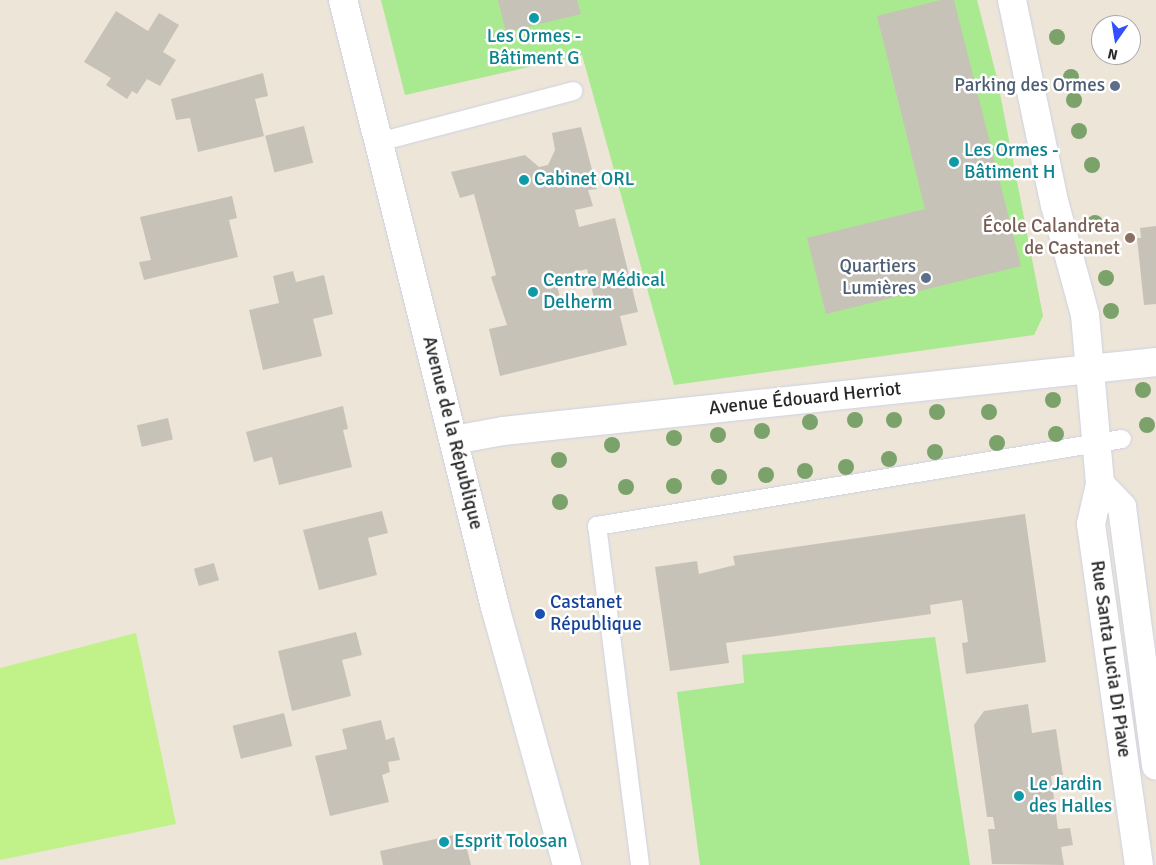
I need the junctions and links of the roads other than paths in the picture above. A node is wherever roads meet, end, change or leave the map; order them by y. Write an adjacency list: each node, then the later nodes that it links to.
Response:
1 (343, 0): 4 (street, Avenue de la République)
2 (1012, 0): 6 (street, Rue Santa Lucia Di Piave)
3 (573, 91): 4 (lane)
4 (379, 142): 7 (street, Avenue de la République)
5 (1156, 362): 6 (street, Avenue Édouard Herriot)
6 (1092, 368): 7 (street, Avenue Édouard Herriot); 8 (street, Rue Santa Lucia Di Piave)
7 (454, 440): 11 (street, Avenue de la République)
8 (1109, 440): 9 (street, Rue Santa Lucia Di Piave); 12 (lane)
9 (1100, 484): 10 (street, Rue Santa Lucia Di Piave); 13 (street, Rue Santa Lucia Di Piave)
10 (1156, 766)
11 (567, 865)
12 (640, 865)
13 (1139, 865)

